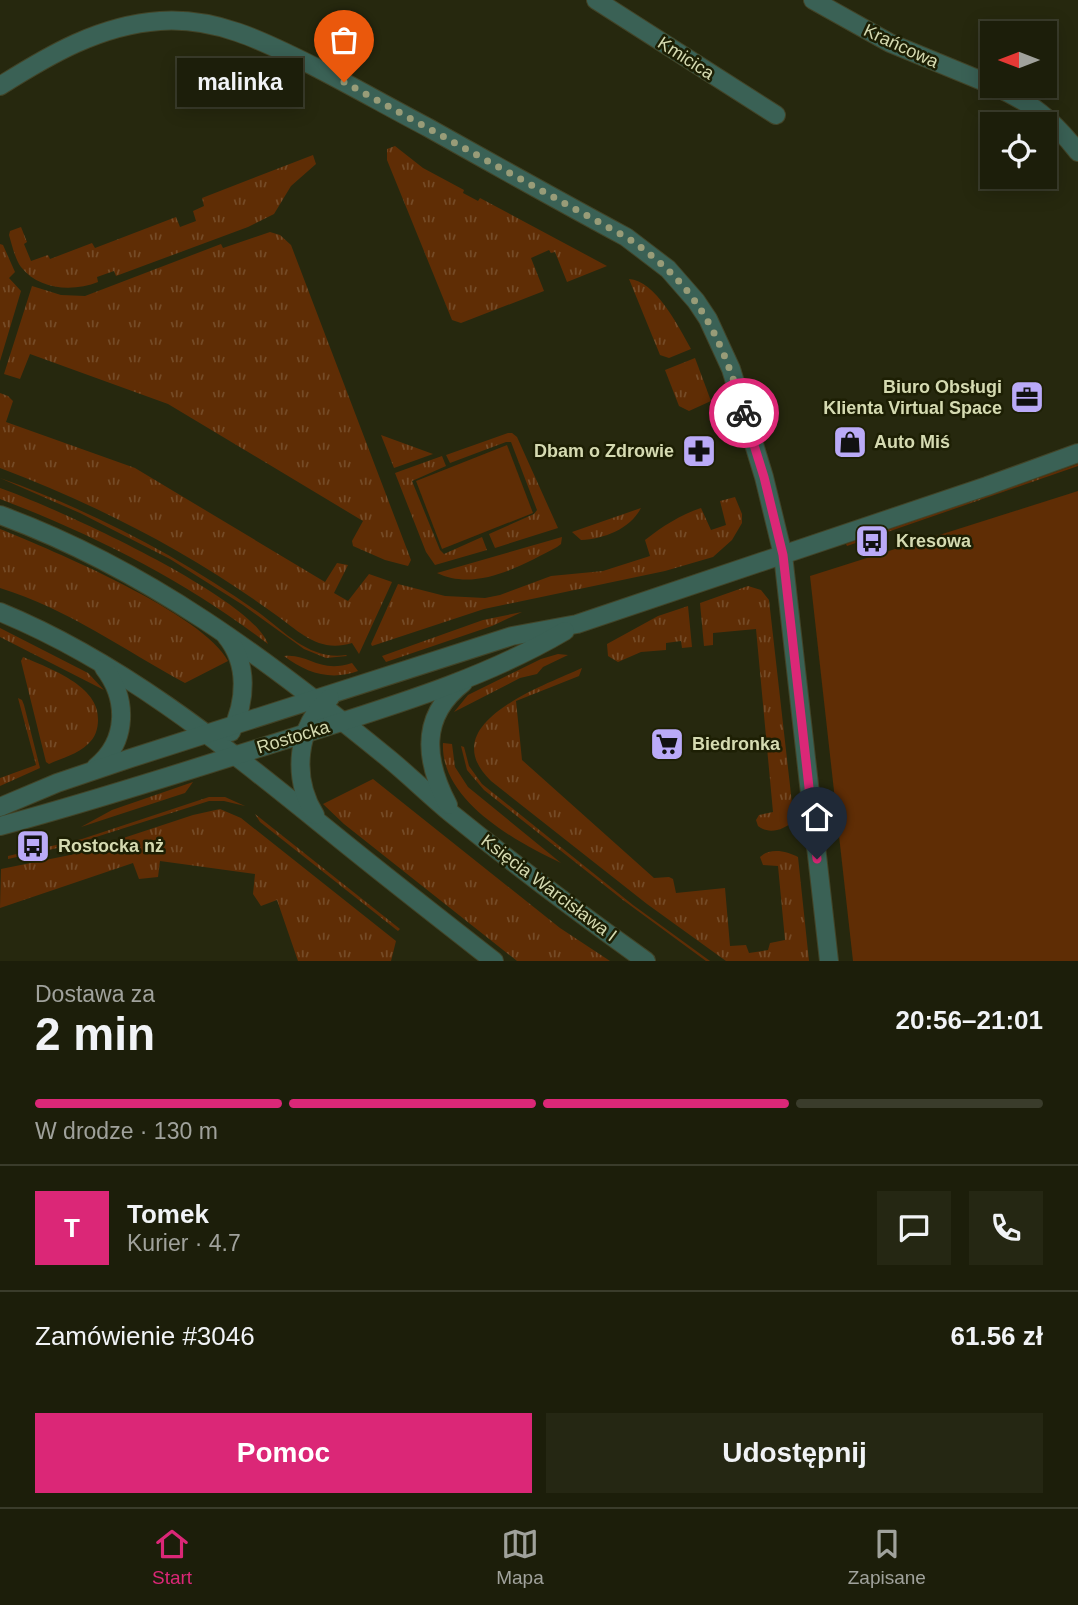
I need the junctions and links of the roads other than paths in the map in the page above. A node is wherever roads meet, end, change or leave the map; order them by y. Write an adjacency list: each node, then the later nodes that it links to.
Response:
1 (596, 0): 6 (street, Kmicica)
2 (813, 0): 3 (street, Krańcowa)
3 (980, 80)
4 (0, 86): 10 (street)
5 (1022, 98): 7 (street, Krańcowa)
6 (776, 115)
7 (1078, 152)
8 (1078, 453): 10 (street, Rostocka)
9 (0, 514): 13 (street, Księcia Warcisława I)
10 (783, 555): 12 (street, Rostocka); 27 (street)
11 (0, 612): 14 (street)
12 (577, 624): 15 (street, Rostocka); 16 (street, Rostocka)
13 (217, 626): 16 (street, Księcia Warcisława I); 18 (street)
14 (97, 659): 19 (street); 22 (street, Rostocka)
15 (470, 677): 17 (street, Rostocka); 24 (street, Księcia Warcisława I)
16 (317, 702): 17 (street, Księcia Warcisława I); 18 (street, Rostocka); 20 (street)
17 (342, 722): 20 (street, Rostocka); 24 (street, Księcia Warcisława I)
18 (235, 725): 19 (street, Rostocka); 21 (street)
19 (206, 734): 21 (street); 22 (street, Rostocka)
20 (305, 734): 21 (street, Rostocka); 26 (street)
21 (229, 751): 25 (street, Rostocka); 26 (street)
22 (85, 773): 23 (street, Rostocka)
23 (0, 807)
24 (453, 814): 29 (street, Księcia Warcisława I)
25 (0, 826)
26 (323, 826): 28 (street)
27 (829, 960)
28 (494, 961)
29 (646, 961)

